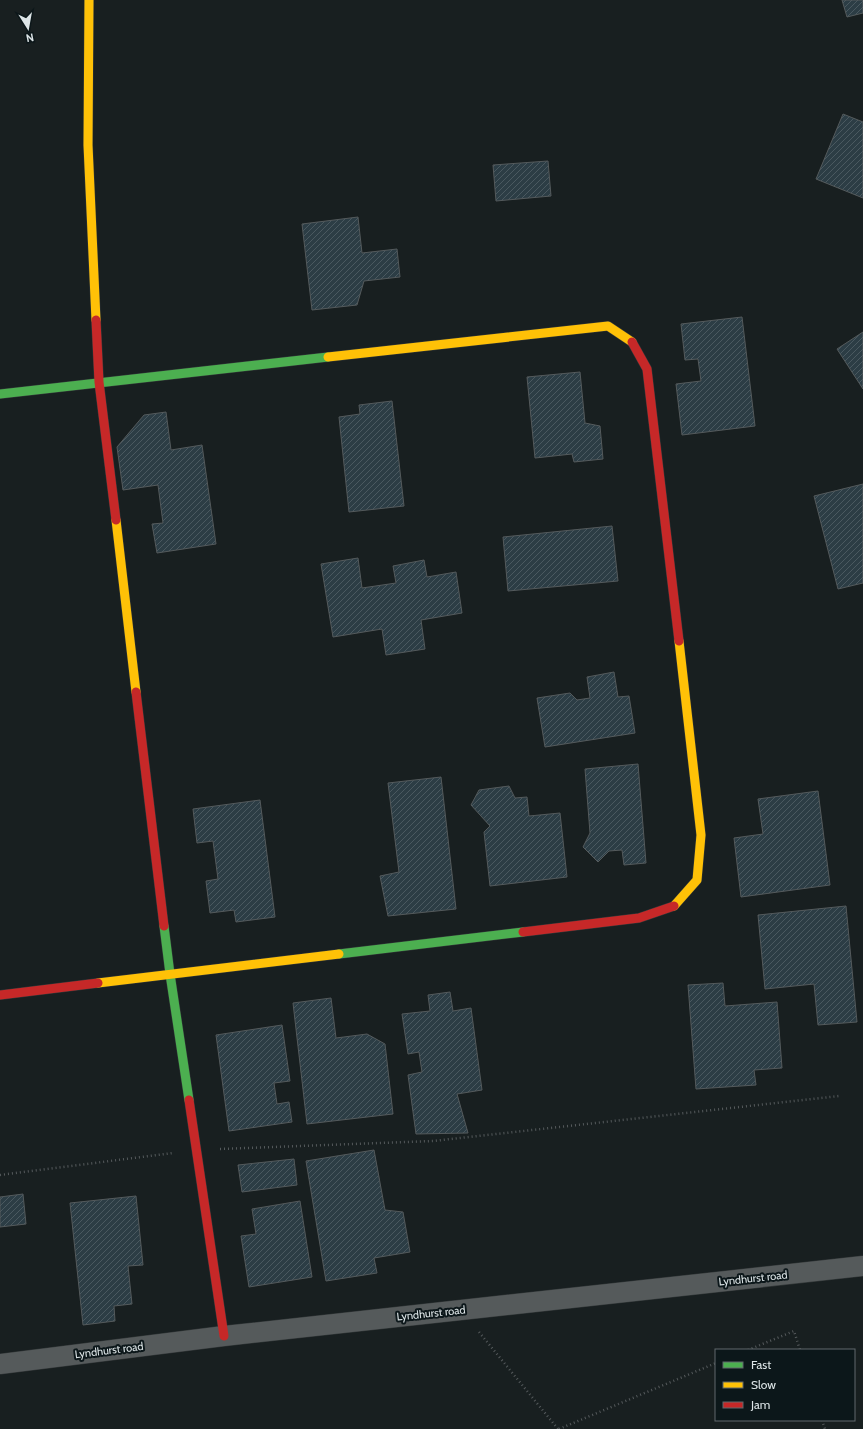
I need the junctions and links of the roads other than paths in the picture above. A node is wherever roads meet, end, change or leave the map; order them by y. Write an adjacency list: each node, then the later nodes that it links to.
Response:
1 (89, 0): 2 (street)
2 (99, 382): 3 (street); 4 (street); 4 (street)
3 (0, 394)
4 (170, 974): 5 (street); 7 (street)
5 (0, 996)
6 (863, 1266): 7 (street, Lyndhurst road)
7 (224, 1336): 8 (street, Lyndhurst road)
8 (0, 1364)

